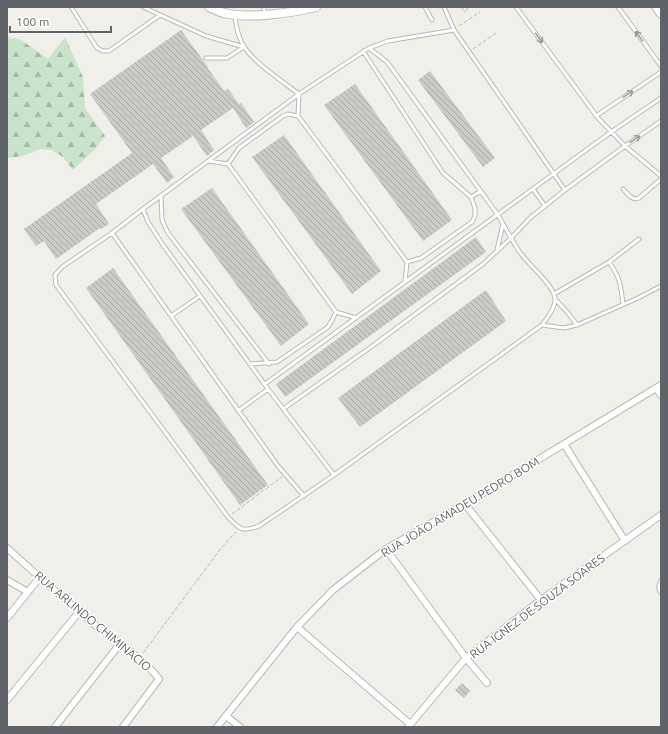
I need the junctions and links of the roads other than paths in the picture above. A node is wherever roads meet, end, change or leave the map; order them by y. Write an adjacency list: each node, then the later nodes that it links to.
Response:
1 (71, 7): 13 (lane)
2 (143, 7): 13 (lane)
3 (209, 7): 12 (street)
4 (316, 7): 10 (street)
5 (425, 7): 14 (lane)
6 (444, 7): 15 (lane)
7 (516, 7): 25 (lane, one-way to 25)
8 (618, 7): 20 (lane, one-way to 8)
9 (657, 7): 11 (main road)
10 (264, 11): 12 (street)
11 (661, 13)
12 (234, 14): 16 (lane)
13 (160, 15): 16 (lane)
14 (432, 20)
15 (454, 30): 17 (lane); 31 (lane)
16 (244, 47): 19 (lane); 22 (lane)
17 (369, 48): 18 (lane); 37 (lane)
18 (363, 51): 22 (lane); 39 (lane)
19 (206, 58)
20 (661, 66)
21 (661, 72): 25 (lane, one-way to 21)
22 (299, 94): 24 (lane); 29 (lane)
23 (661, 98): 27 (lane)
24 (298, 116): 30 (lane); 48 (lane)
25 (596, 116): 27 (lane)
26 (661, 121): 28 (lane, one-way to 26)
27 (611, 132): 28 (lane); 31 (lane)
28 (625, 146): 32 (lane); 36 (lane)
29 (209, 161): 30 (lane); 38 (lane)
30 (228, 164): 56 (lane)
31 (554, 174): 34 (lane); 36 (lane)
32 (661, 176)
33 (661, 179): 35 (lane)
34 (533, 189): 40 (lane); 42 (lane)
35 (623, 189)
36 (565, 190): 40 (lane)
37 (481, 191): 39 (lane); 42 (lane)
38 (161, 196): 41 (lane); 62 (lane)
39 (471, 196): 48 (lane)
40 (545, 206): 45 (lane)
41 (143, 209): 44 (lane); 53 (lane)
42 (498, 215): 43 (lane); 50 (lane)
43 (503, 223): 45 (lane); 47 (lane)
44 (112, 233): 57 (lane); 71 (lane)
45 (511, 238): 47 (lane); 52 (lane)
46 (639, 239): 49 (lane)
47 (497, 252): 67 (lane)
48 (407, 262): 50 (lane)
49 (609, 262): 52 (lane); 55 (lane)
50 (405, 282): 58 (lane)
51 (661, 286): 55 (lane)
52 (554, 294): 54 (lane)
53 (200, 296): 57 (lane); 61 (lane)
54 (556, 300): 59 (lane); 60 (lane)
55 (623, 304): 60 (lane)
56 (336, 312): 58 (lane); 62 (lane)
57 (171, 316): 68 (lane)
58 (356, 318): 63 (lane)
59 (542, 325): 60 (lane); 70 (lane)
60 (577, 325)
61 (250, 364): 62 (lane); 63 (lane)
62 (268, 364)
63 (265, 384): 65 (lane)
64 (659, 386): 66 (street); 69 (street, RUA JOÃO AMADEU PEDRO BOM)
65 (268, 389): 67 (lane); 68 (lane)
66 (661, 395)
67 (283, 409): 70 (lane)
68 (238, 411): 71 (lane)
69 (564, 444): 72 (street, RUA JOÃO AMADEU PEDRO BOM); 74 (street)
70 (334, 475): 71 (lane)
71 (304, 496)
72 (465, 504): 76 (street, RUA JOÃO AMADEU PEDRO BOM); 82 (street)
73 (661, 515): 74 (street, RUA IGNEZ DE SOUZA SOARES)
74 (625, 541): 82 (street, RUA IGNEZ DE SOUZA SOARES)
75 (7, 548): 77 (street, RUA ARLINDO CHIMINACIO)
76 (386, 549): 85 (street, RUA JOÃO AMADEU PEDRO BOM); 87 (street)
77 (40, 577): 80 (street); 83 (street, RUA ARLINDO CHIMINACIO)
78 (7, 580): 80 (street)
79 (661, 581): 81 (lane)
80 (28, 592): 84 (street)
81 (661, 593)
82 (541, 600): 87 (street, RUA IGNEZ DE SOUZA SOARES)
83 (79, 612): 86 (street, RUA ARLINDO CHIMINACIO); 89 (street)
84 (7, 618)
85 (297, 627): 90 (street, RUA JOÃO AMADEU PEDRO BOM); 91 (street)
86 (119, 645): 92 (street); 93 (street, RUA ARLINDO CHIMINACIO)
87 (466, 658): 88 (street); 91 (street, RUA IGNEZ DE SOUZA SOARES)
88 (487, 683)
89 (7, 700)
90 (226, 716): 94 (street, RUA JOÃO AMADEU PEDRO BOM); 95 (street)
91 (409, 725)
92 (55, 727)
93 (123, 727)
94 (217, 727)
95 (240, 727)

